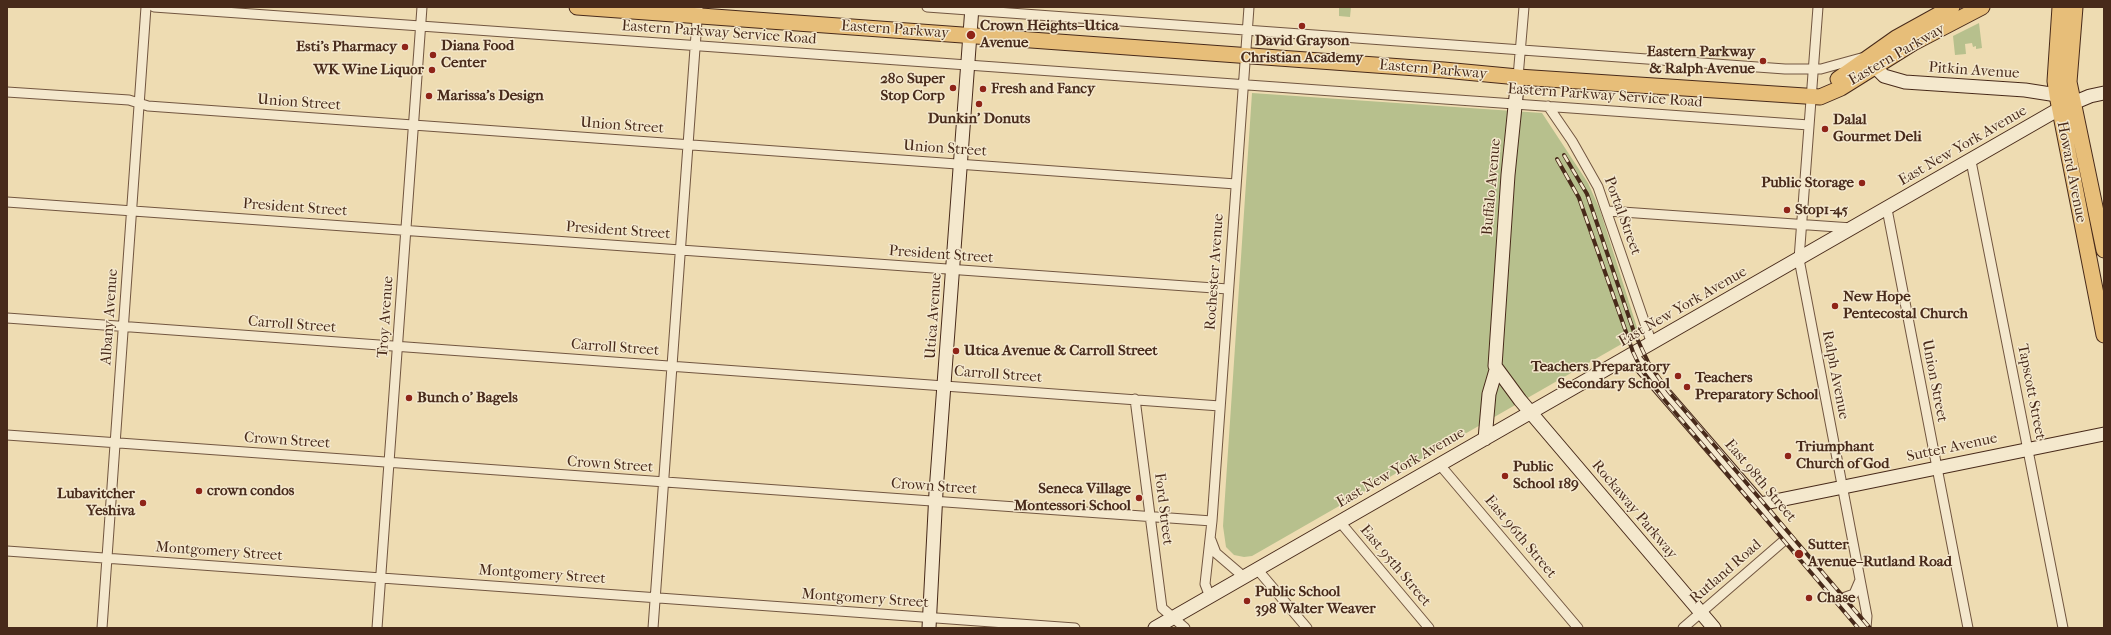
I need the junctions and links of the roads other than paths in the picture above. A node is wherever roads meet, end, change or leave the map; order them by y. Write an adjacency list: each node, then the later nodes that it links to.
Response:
1 (146, 7): 31 (street, Albany Avenue)
2 (154, 7): 15 (street, Eastern Parkway Service Road)
3 (422, 7): 15 (street, Troy Avenue)
4 (577, 7): 14 (main road, Eastern Parkway)
5 (927, 7): 13 (street)
6 (1249, 7): 16 (street, Rochester Avenue)
7 (1524, 7): 19 (street, Buffalo Avenue)
8 (1818, 7): 23 (street, Ralph Avenue)
9 (1952, 7): 21 (main road, Eastern Parkway)
10 (1982, 7): 21 (main road, Eastern Parkway)
11 (2060, 7): 29 (main road, Howard Avenue)
12 (2075, 7): 30 (main road, Howard Avenue)
13 (972, 9): 16 (street); 17 (main road, Utica Avenue)
14 (697, 11): 17 (main road, Eastern Parkway); 18 (street)
15 (420, 25): 18 (street, Eastern Parkway Service Road); 34 (street, Troy Avenue)
16 (1247, 29): 19 (street); 20 (street, Rochester Avenue)
17 (970, 36): 20 (main road, Eastern Parkway); 22 (main road, Utica Avenue)
18 (695, 45): 22 (street, Eastern Parkway Service Road); 36 (street)
19 (1520, 49): 23 (street); 24 (street, Buffalo Avenue)
20 (1245, 55): 24 (main road, Eastern Parkway); 25 (street, Rochester Avenue)
21 (1872, 62): 23 (street); 28 (main road, Eastern Parkway); 29 (main road, Pitkin Avenue)
22 (968, 65): 25 (street, Eastern Parkway Service Road); 38 (main road, Utica Avenue)
23 (1813, 69): 28 (street, Ralph Avenue)
24 (1518, 77): 28 (main road, Eastern Parkway); 32 (main road, Buffalo Avenue)
25 (1243, 84): 32 (street, Eastern Parkway Service Road); 39 (street, Rochester Avenue)
26 (7, 92): 31 (street, Union Street)
27 (2104, 93): 30 (main road, East New York Avenue)
28 (1811, 95): 35 (street, Ralph Avenue)
29 (2058, 102): 30 (main road, East New York Avenue); 37 (main road, East New York Avenue); 54 (main road, Howard Avenue)
30 (2073, 102): 48 (main road, Howard Avenue)
31 (139, 103): 34 (street, Union Street); 42 (street, Albany Avenue)
32 (1515, 104): 33 (street, Eastern Parkway Service Road); 59 (main road, Buffalo Avenue)
33 (1548, 106): 35 (street, Eastern Parkway Service Road); 43 (street, Portal Street)
34 (413, 125): 36 (street, Union Street); 46 (street, Troy Avenue)
35 (1809, 125): 44 (street, Ralph Avenue)
36 (687, 145): 38 (street, Union Street); 47 (street)
37 (1971, 161): 41 (main road, East New York Avenue); 68 (street, Tapscott Street)
38 (961, 164): 39 (street, Union Street); 50 (main road, Utica Avenue)
39 (1236, 184): 51 (street, Rochester Avenue)
40 (7, 202): 42 (street, President Street)
41 (1886, 209): 45 (main road, East New York Avenue); 71 (street, Union Street)
42 (132, 211): 46 (street, President Street); 53 (street, Albany Avenue)
43 (1608, 211): 44 (street); 55 (street, Portal Street)
44 (1802, 224): 45 (street); 49 (street, Ralph Avenue)
45 (1854, 228): 49 (main road, East New York Avenue)
46 (406, 230): 47 (street, President Street); 56 (street, Troy Avenue)
47 (680, 250): 50 (street, President Street); 58 (street)
48 (2104, 250)
49 (1799, 259): 55 (main road, East New York Avenue); 73 (street, Ralph Avenue)
50 (954, 270): 51 (street, President Street); 60 (main road, Utica Avenue)
51 (1228, 289): 62 (street, Rochester Avenue)
52 (7, 318): 53 (street, Carroll Street)
53 (123, 326): 56 (street, Carroll Street); 67 (street, Albany Avenue)
54 (2104, 335)
55 (1652, 344): 57 (main road, East New York Avenue)
56 (398, 346): 58 (street, Carroll Street); 69 (street, Troy Avenue)
57 (1631, 355): 63 (main road, East New York Avenue); 75 (main road, East 98th Street)
58 (672, 366): 60 (street, Carroll Street); 72 (street)
59 (1496, 370): 63 (main road); 66 (main road, Buffalo Avenue)
60 (945, 385): 61 (street, Carroll Street); 74 (main road, Utica Avenue)
61 (1135, 399): 62 (street, Carroll Street); 76 (street, Ford Street)
62 (1220, 406): 77 (street, Rochester Avenue)
63 (1531, 413): 66 (main road, East New York Avenue); 90 (main road, Rockaway Parkway)
64 (2104, 434): 68 (main road, Sutter Avenue)
65 (7, 435): 67 (street, Crown Street)
66 (1486, 439): 70 (main road, East New York Avenue)
67 (115, 442): 69 (street, Crown Street); 82 (street, Albany Avenue)
68 (2028, 449): 71 (main road, Sutter Avenue); 106 (street, Tapscott Street)
69 (390, 462): 72 (street, Crown Street); 85 (street, Troy Avenue)
70 (1440, 465): 78 (main road, East New York Avenue); 101 (street, East 96th Street)
71 (1936, 468): 73 (main road, Sutter Avenue); 105 (street, Union Street)
72 (663, 483): 74 (street, Crown Street); 88 (street)
73 (1842, 486): 75 (main road, Sutter Avenue); 86 (street, Ralph Avenue)
74 (936, 501): 76 (street, Crown Street); 92 (main road, Utica Avenue)
75 (1760, 504): 79 (street, East 98th Street)
76 (1150, 516): 77 (street, Crown Street); 91 (street, Ford Street)
77 (1212, 521): 80 (street, Rochester Avenue)
78 (1340, 522): 83 (main road, East New York Avenue); 100 (street, East 95th Street)
79 (1787, 538): 89 (street, East 98th Street); 90 (street, Rutland Road)
80 (1210, 539): 84 (street); 87 (street, Rochester Avenue)
81 (7, 551): 82 (street, Montgomery Street)
82 (107, 558): 85 (street, Montgomery Street); 93 (street, Albany Avenue)
83 (1257, 570): 84 (main road, East New York Avenue); 99 (street)
84 (1244, 577): 87 (main road, East New York Avenue)
85 (381, 578): 88 (street, Montgomery Street); 94 (street, Troy Avenue)
86 (1860, 580): 89 (street); 104 (street, Ralph Avenue)
87 (1210, 596): 91 (main road, East New York Avenue)
88 (655, 597): 92 (street, Montgomery Street); 95 (street)
89 (1840, 599): 104 (street, East 98th Street)
90 (1701, 613): 102 (street, Rutland Road); 103 (main road, Rockaway Parkway)
91 (1173, 618): 97 (main road, East New York Avenue); 98 (street, Ford Street)
92 (929, 623): 96 (street, Montgomery Street)
93 (102, 628)
94 (378, 628)
95 (653, 628)
96 (1076, 628)
97 (1155, 628)
98 (1185, 628)
99 (1307, 628)
100 (1429, 628)
101 (1578, 628)
102 (1682, 628)
103 (1714, 628)
104 (1865, 628)
105 (1968, 628)
106 (2063, 628)

